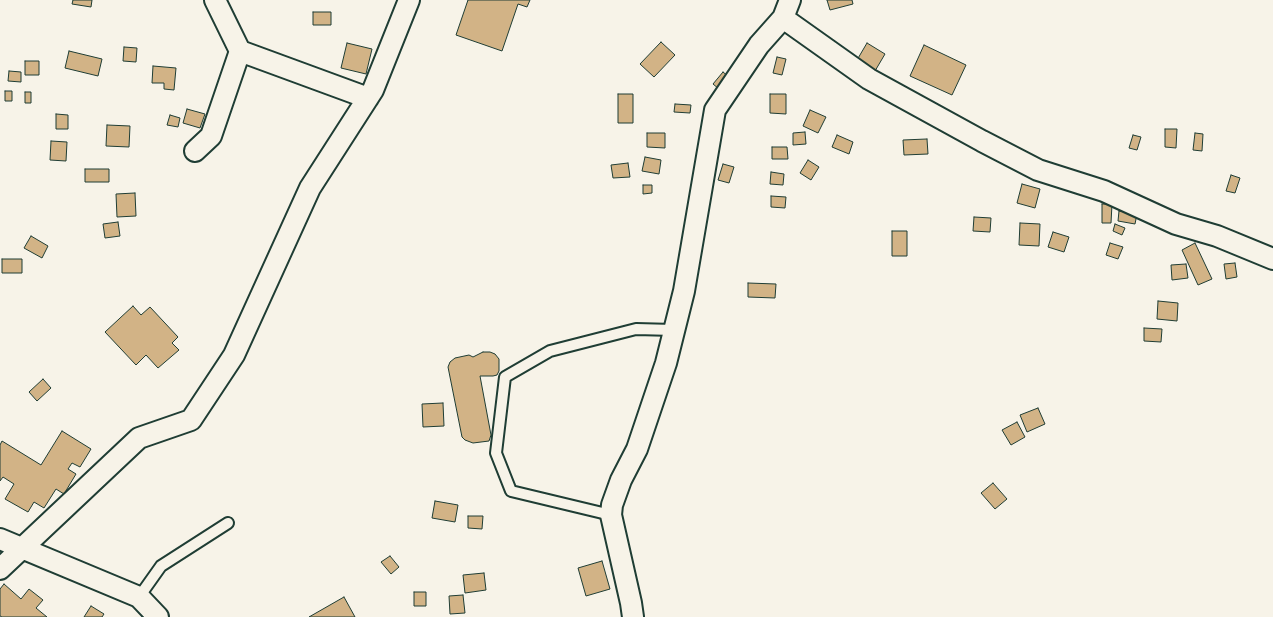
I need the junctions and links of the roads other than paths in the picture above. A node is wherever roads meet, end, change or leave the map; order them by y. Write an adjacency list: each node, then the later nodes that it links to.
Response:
1 (214, 0): 4 (street)
2 (409, 0): 5 (street)
3 (786, 9): 7 (street); 8 (street)
4 (240, 51): 5 (street); 6 (street)
5 (368, 98): 12 (street)
6 (195, 150)
7 (1273, 259)
8 (674, 330): 9 (street); 9 (lane)
9 (610, 514): 16 (street)
10 (228, 524): 14 (lane)
11 (0, 539): 12 (street)
12 (24, 548): 13 (street); 14 (street)
13 (0, 569)
14 (139, 597): 15 (street)
15 (158, 617)
16 (633, 617)

